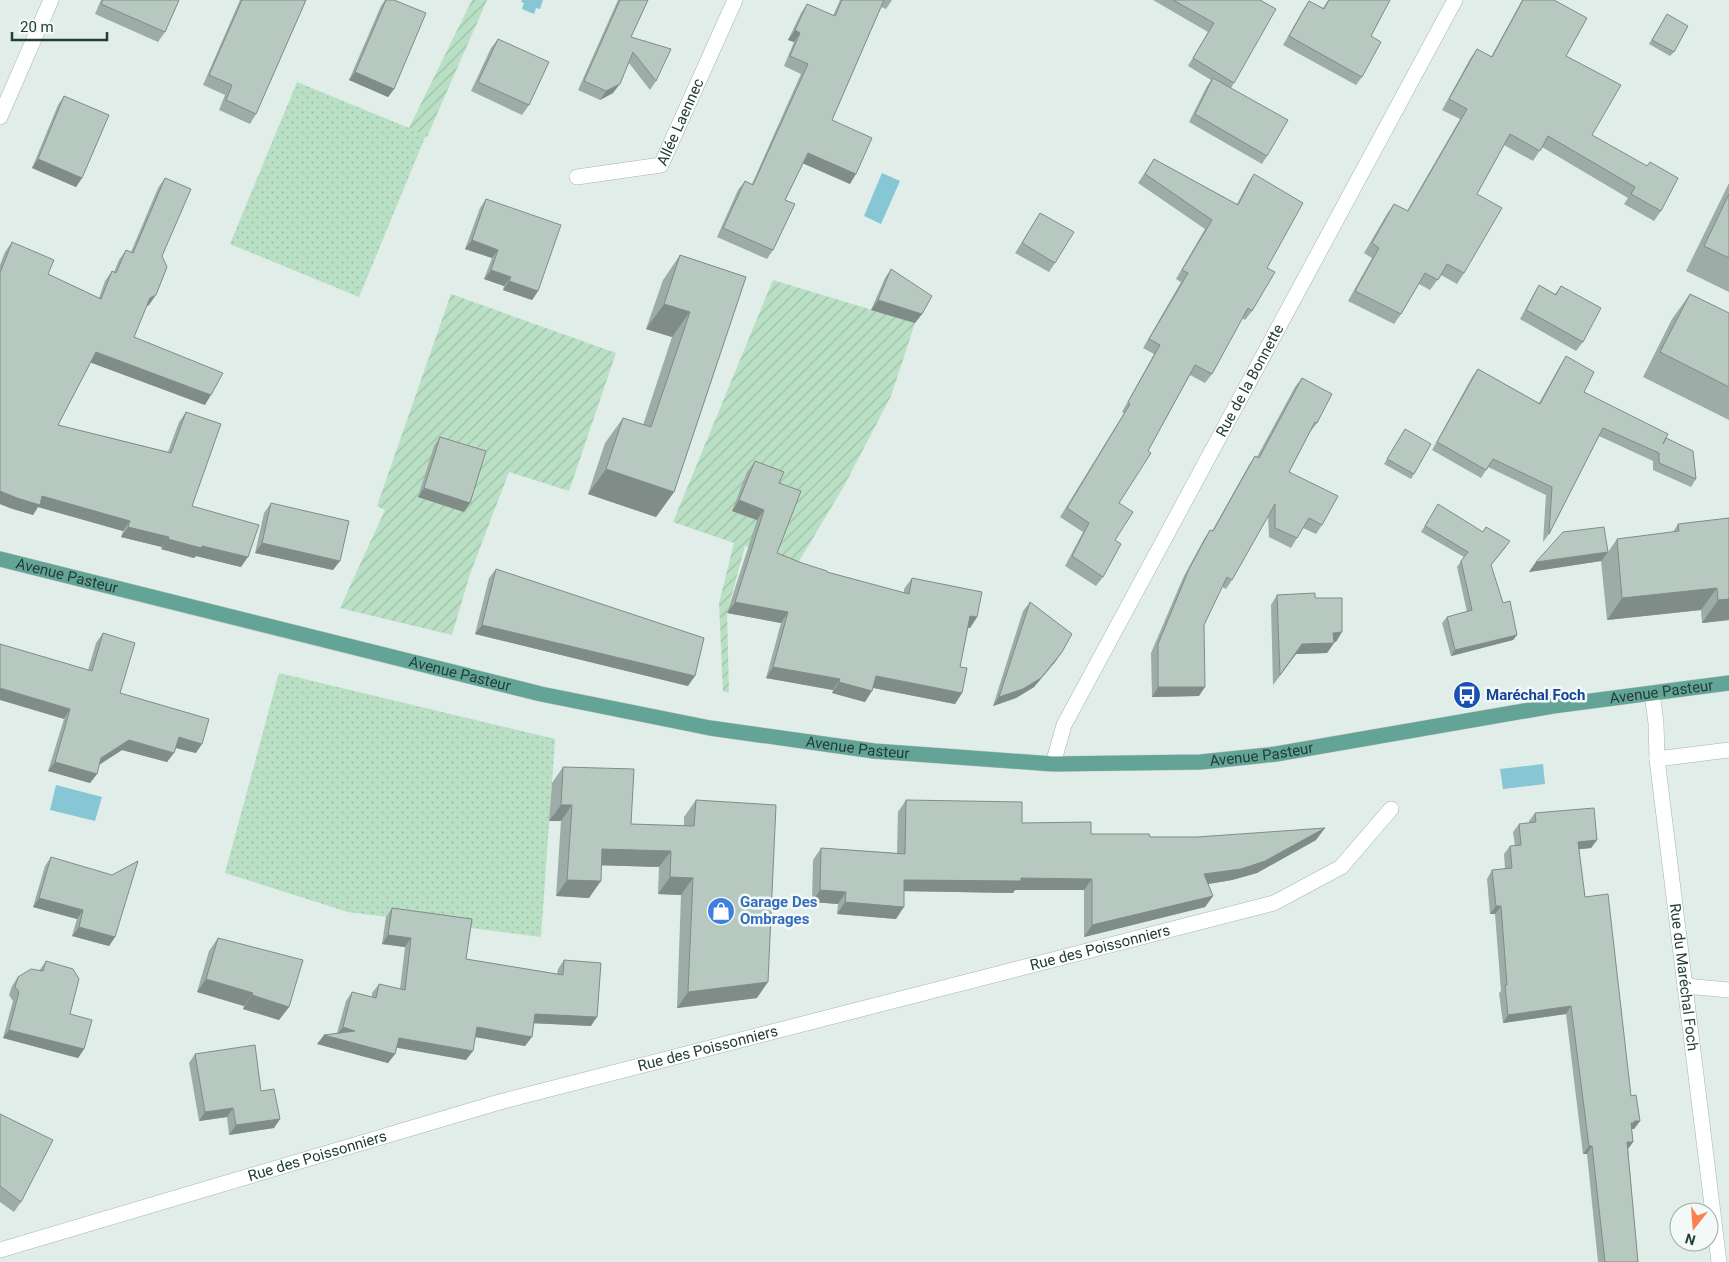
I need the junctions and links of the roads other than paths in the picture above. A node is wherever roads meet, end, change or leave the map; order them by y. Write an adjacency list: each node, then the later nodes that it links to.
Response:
1 (51, 0): 4 (street)
2 (735, 0): 5 (street, Allée Laennec)
3 (1455, 0): 11 (street, Rue de la Bonnette)
4 (0, 117)
5 (577, 177)
6 (0, 558): 11 (main road, Avenue Pasteur)
7 (1729, 683): 8 (main road, Avenue Pasteur)
8 (1652, 693): 10 (street, Rue du Maréchal Foch); 11 (main road, Avenue Pasteur)
9 (1729, 750): 10 (street)
10 (1656, 759): 13 (street, Rue du Maréchal Foch)
11 (1053, 764)
12 (1391, 809): 15 (street, Rue des Poissonniers)
13 (1685, 986): 14 (street); 16 (street, Rue du Maréchal Foch)
14 (1729, 990)
15 (0, 1250)
16 (1719, 1262)

